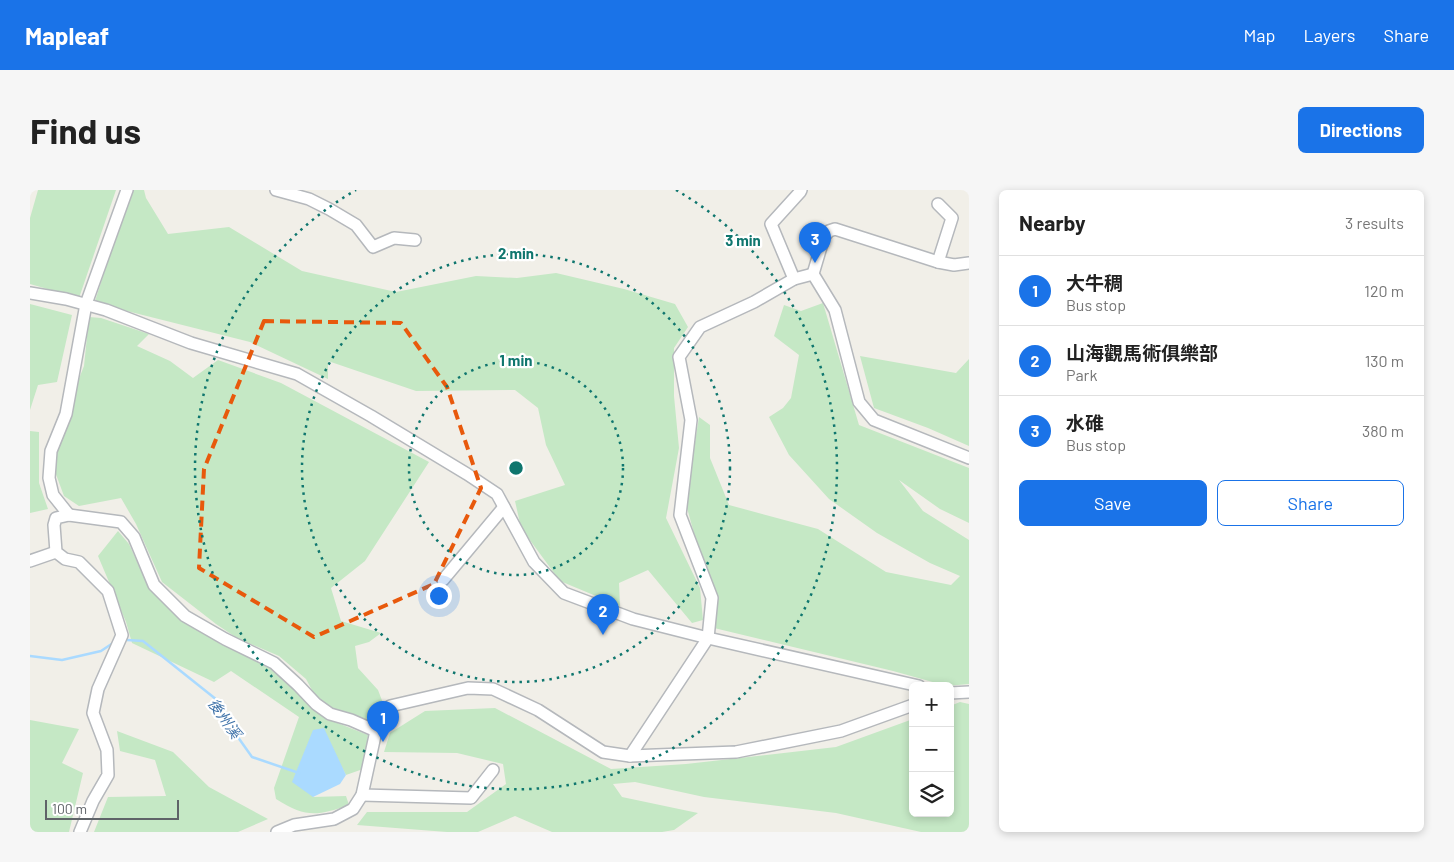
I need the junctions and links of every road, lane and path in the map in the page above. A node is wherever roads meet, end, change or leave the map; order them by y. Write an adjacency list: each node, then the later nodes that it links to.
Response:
1 (127, 190): 11 (street)
2 (276, 190): 5 (street)
3 (801, 190): 9 (street)
4 (938, 204): 6 (street)
5 (415, 240)
6 (938, 262): 7 (street); 8 (street)
7 (969, 263)
8 (813, 274): 9 (street); 12 (street)
9 (794, 279): 18 (street)
10 (30, 293): 11 (street)
11 (86, 304): 13 (street); 14 (street)
12 (969, 458)
13 (504, 507): 17 (street); 18 (street)
14 (69, 515): 15 (street); 23 (street)
15 (56, 552): 16 (street); 27 (street)
16 (30, 561)
17 (443, 580)
18 (708, 638): 19 (street); 24 (street)
19 (909, 684)
20 (969, 692): 21 (street)
21 (954, 693)
22 (909, 706): 24 (street)
23 (376, 731): 24 (street); 26 (street)
24 (630, 756)
25 (493, 770): 26 (street)
26 (362, 795): 28 (street)
27 (80, 832)
28 (277, 832)

